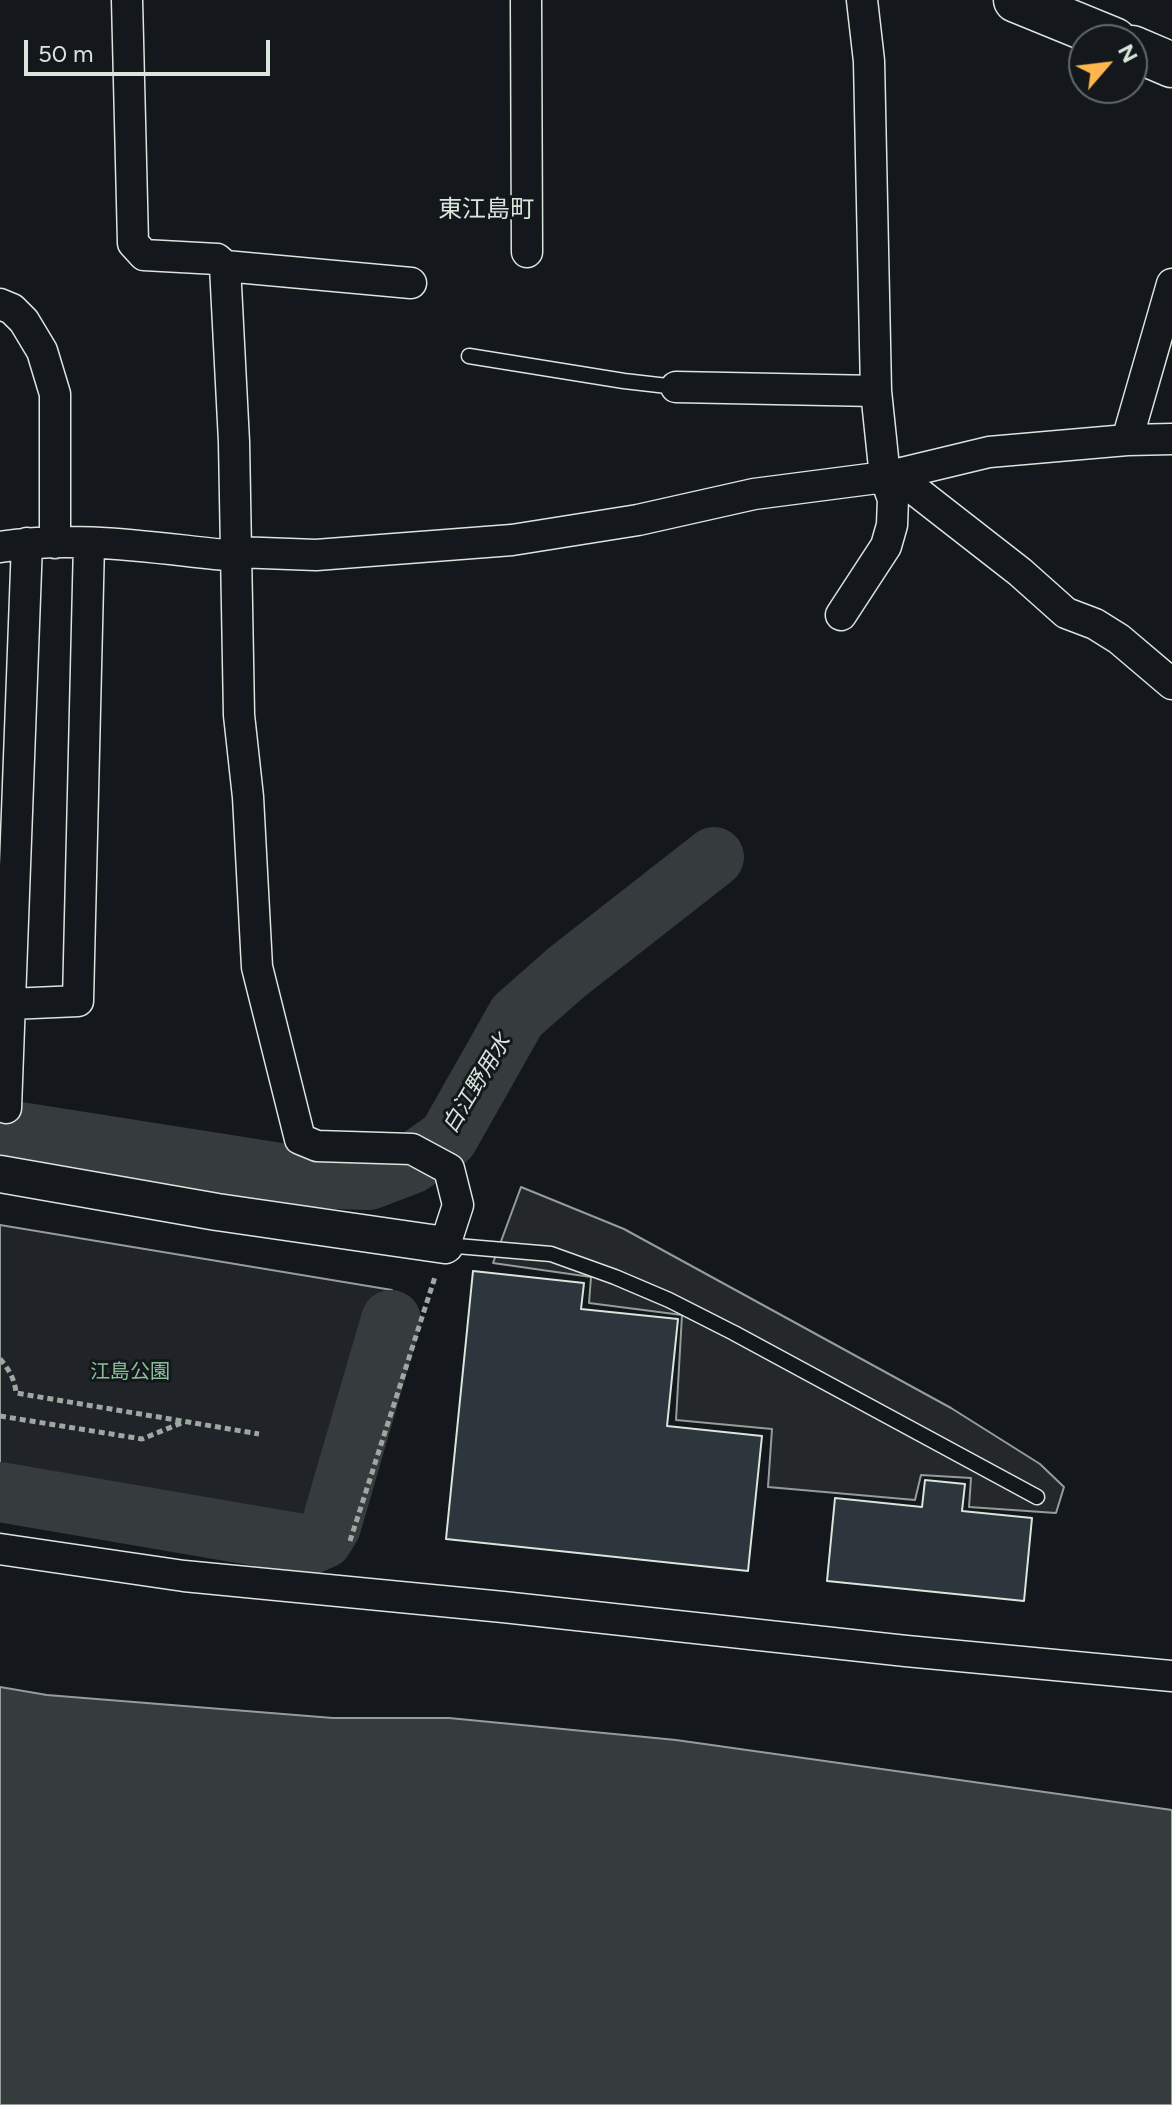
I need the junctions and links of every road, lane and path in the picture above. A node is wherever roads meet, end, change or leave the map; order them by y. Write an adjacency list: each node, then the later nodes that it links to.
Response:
1 (127, 0): 9 (street)
2 (526, 0): 8 (street)
3 (862, 0): 15 (street)
4 (1016, 0): 5 (main road)
5 (1075, 24)
6 (1148, 55): 7 (main road)
7 (1172, 65)
8 (527, 252)
9 (225, 266): 10 (street); 21 (street)
10 (411, 283)
11 (1172, 284): 17 (street)
12 (0, 304): 20 (street)
13 (469, 356): 14 (lane)
14 (676, 387): 15 (street)
15 (876, 391): 18 (street)
16 (1172, 439): 17 (street)
17 (1127, 440): 18 (street)
18 (885, 477): 21 (street); 22 (street); 23 (street)
19 (89, 543): 20 (street); 21 (street); 24 (street)
20 (27, 544): 24 (street)
21 (236, 554): 27 (street)
22 (841, 615)
23 (1172, 684)
24 (10, 1004): 25 (street)
25 (6, 1108)
26 (0, 1174): 27 (street)
27 (445, 1245): 32 (lane); 33 (path)
28 (0, 1359): 30 (path)
29 (0, 1416): 30 (path)
30 (185, 1421): 31 (path)
31 (259, 1434)
32 (1037, 1497)
33 (350, 1541)
34 (0, 1549): 35 (street)
35 (1172, 1676)

